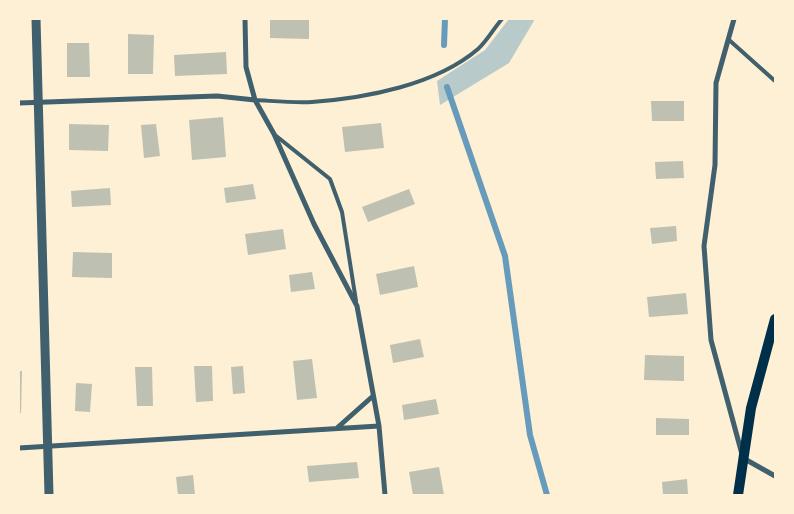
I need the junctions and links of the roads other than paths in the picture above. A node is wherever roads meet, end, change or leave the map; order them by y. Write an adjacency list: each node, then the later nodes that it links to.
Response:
1 (36, 19): 8 (street)
2 (245, 19): 7 (street)
3 (502, 19): 7 (lane)
4 (734, 19): 5 (street)
5 (728, 39): 6 (lane); 18 (street)
6 (775, 81)
7 (255, 100): 8 (street); 10 (street)
8 (39, 103): 9 (street); 16 (street)
9 (19, 104)
10 (274, 134): 11 (street); 11 (lane)
11 (357, 306): 13 (street)
12 (775, 319): 18 (main road)
13 (373, 396): 14 (street); 15 (street)
14 (379, 426): 15 (street); 21 (street)
15 (336, 429): 16 (street)
16 (48, 447): 17 (street); 20 (street)
17 (19, 448)
18 (743, 458): 19 (street); 22 (main road)
19 (775, 476)
20 (49, 495)
21 (385, 495)
22 (738, 495)

